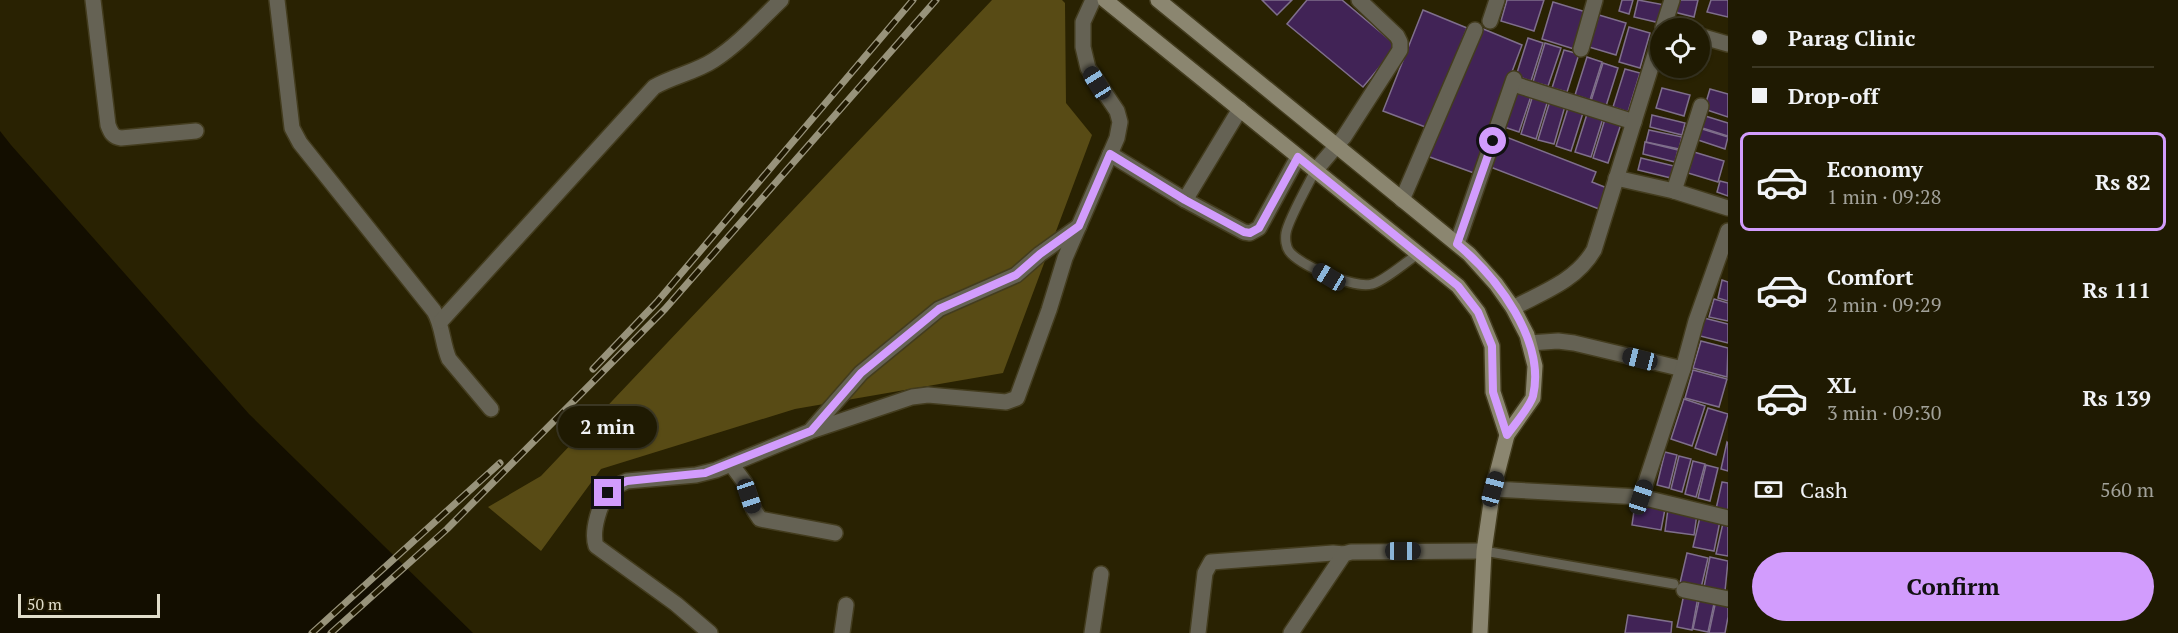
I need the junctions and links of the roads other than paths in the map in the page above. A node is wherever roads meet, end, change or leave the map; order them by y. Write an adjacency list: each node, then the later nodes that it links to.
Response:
1 (93, 0): 21 (street)
2 (277, 0): 36 (street)
3 (781, 0): 36 (street)
4 (1093, 0): 23 (street)
5 (1105, 0): 19 (street)
6 (1158, 0): 22 (street)
7 (1359, 0): 22 (street)
8 (1497, 0): 12 (street)
9 (1595, 0): 16 (street)
10 (1672, 0): 11 (street)
11 (1667, 18)
12 (1490, 21)
13 (1475, 30): 29 (street)
14 (1710, 39): 15 (street)
15 (1728, 44)
16 (1581, 49)
17 (1650, 73): 20 (street)
18 (1701, 106): 27 (street)
19 (1240, 109): 24 (street); 28 (street)
20 (1634, 122): 26 (street); 33 (street)
21 (196, 131)
22 (1337, 146): 25 (street); 29 (street)
23 (1110, 154): 28 (street); 31 (street)
24 (1298, 157): 25 (street); 28 (street)
25 (1315, 171): 34 (street); 34 (lane)
26 (1616, 178): 27 (street); 35 (street)
27 (1674, 191): 30 (street)
28 (1185, 200)
29 (1402, 200): 33 (street)
30 (1728, 208)
31 (1079, 226): 40 (street); 40 (street)
32 (1728, 231): 38 (street)
33 (1457, 244): 35 (street)
34 (1418, 254): 41 (street)
35 (1513, 308): 37 (street)
36 (441, 321): 39 (street)
37 (1529, 343): 38 (street); 41 (street)
38 (1683, 369): 44 (street)
39 (491, 408)
40 (811, 431): 42 (street)
41 (1507, 435): 43 (street)
42 (731, 464): 46 (street); 53 (street)
43 (1493, 489): 44 (street); 47 (street)
44 (1641, 497): 45 (street)
45 (1728, 518)
46 (835, 533)
47 (1484, 551): 48 (street); 50 (lane); 58 (street)
48 (1344, 554): 56 (street); 57 (street)
49 (1101, 574): 55 (street)
50 (1679, 587): 51 (street)
51 (1728, 599)
52 (846, 605): 54 (street)
53 (710, 633)
54 (842, 633)
55 (1092, 633)
56 (1198, 633)
57 (1291, 633)
58 (1480, 633)

